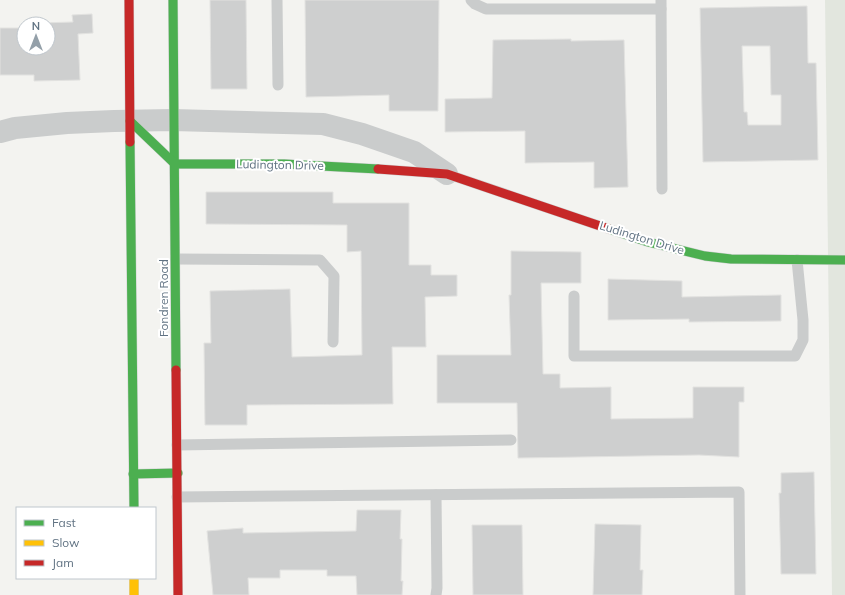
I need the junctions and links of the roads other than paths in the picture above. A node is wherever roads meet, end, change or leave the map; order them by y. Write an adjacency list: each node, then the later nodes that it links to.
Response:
1 (129, 0): 8 (main road)
2 (173, 0): 7 (main road, Fondren Road)
3 (277, 0): 6 (lane)
4 (471, 0): 5 (lane)
5 (661, 5): 12 (lane)
6 (278, 85)
7 (173, 120): 8 (street, Ludington Drive); 10 (main road, Fondren Road); 11 (street, Ludington Drive)
8 (130, 121): 9 (street, Ludington Drive); 10 (main road); 21 (main road)
9 (0, 132)
10 (175, 164): 11 (main road, Ludington Drive); 13 (main road, Fondren Road)
11 (447, 174): 14 (main road, Ludington Drive)
12 (662, 189)
13 (176, 259): 17 (lane); 19 (main road, Fondren Road)
14 (797, 260): 15 (main road, Ludington Drive); 16 (lane)
15 (845, 260)
16 (574, 296)
17 (332, 342)
18 (511, 440): 19 (lane)
19 (177, 445): 20 (main road, Fondren Road)
20 (178, 473): 21 (main road); 23 (main road, Fondren Road)
21 (133, 474): 24 (main road)
22 (436, 495): 23 (lane); 28 (lane); 29 (lane)
23 (177, 497): 27 (main road, Fondren Road)
24 (134, 507)
25 (134, 579): 26 (main road)
26 (134, 595)
27 (178, 595)
28 (436, 595)
29 (740, 595)

